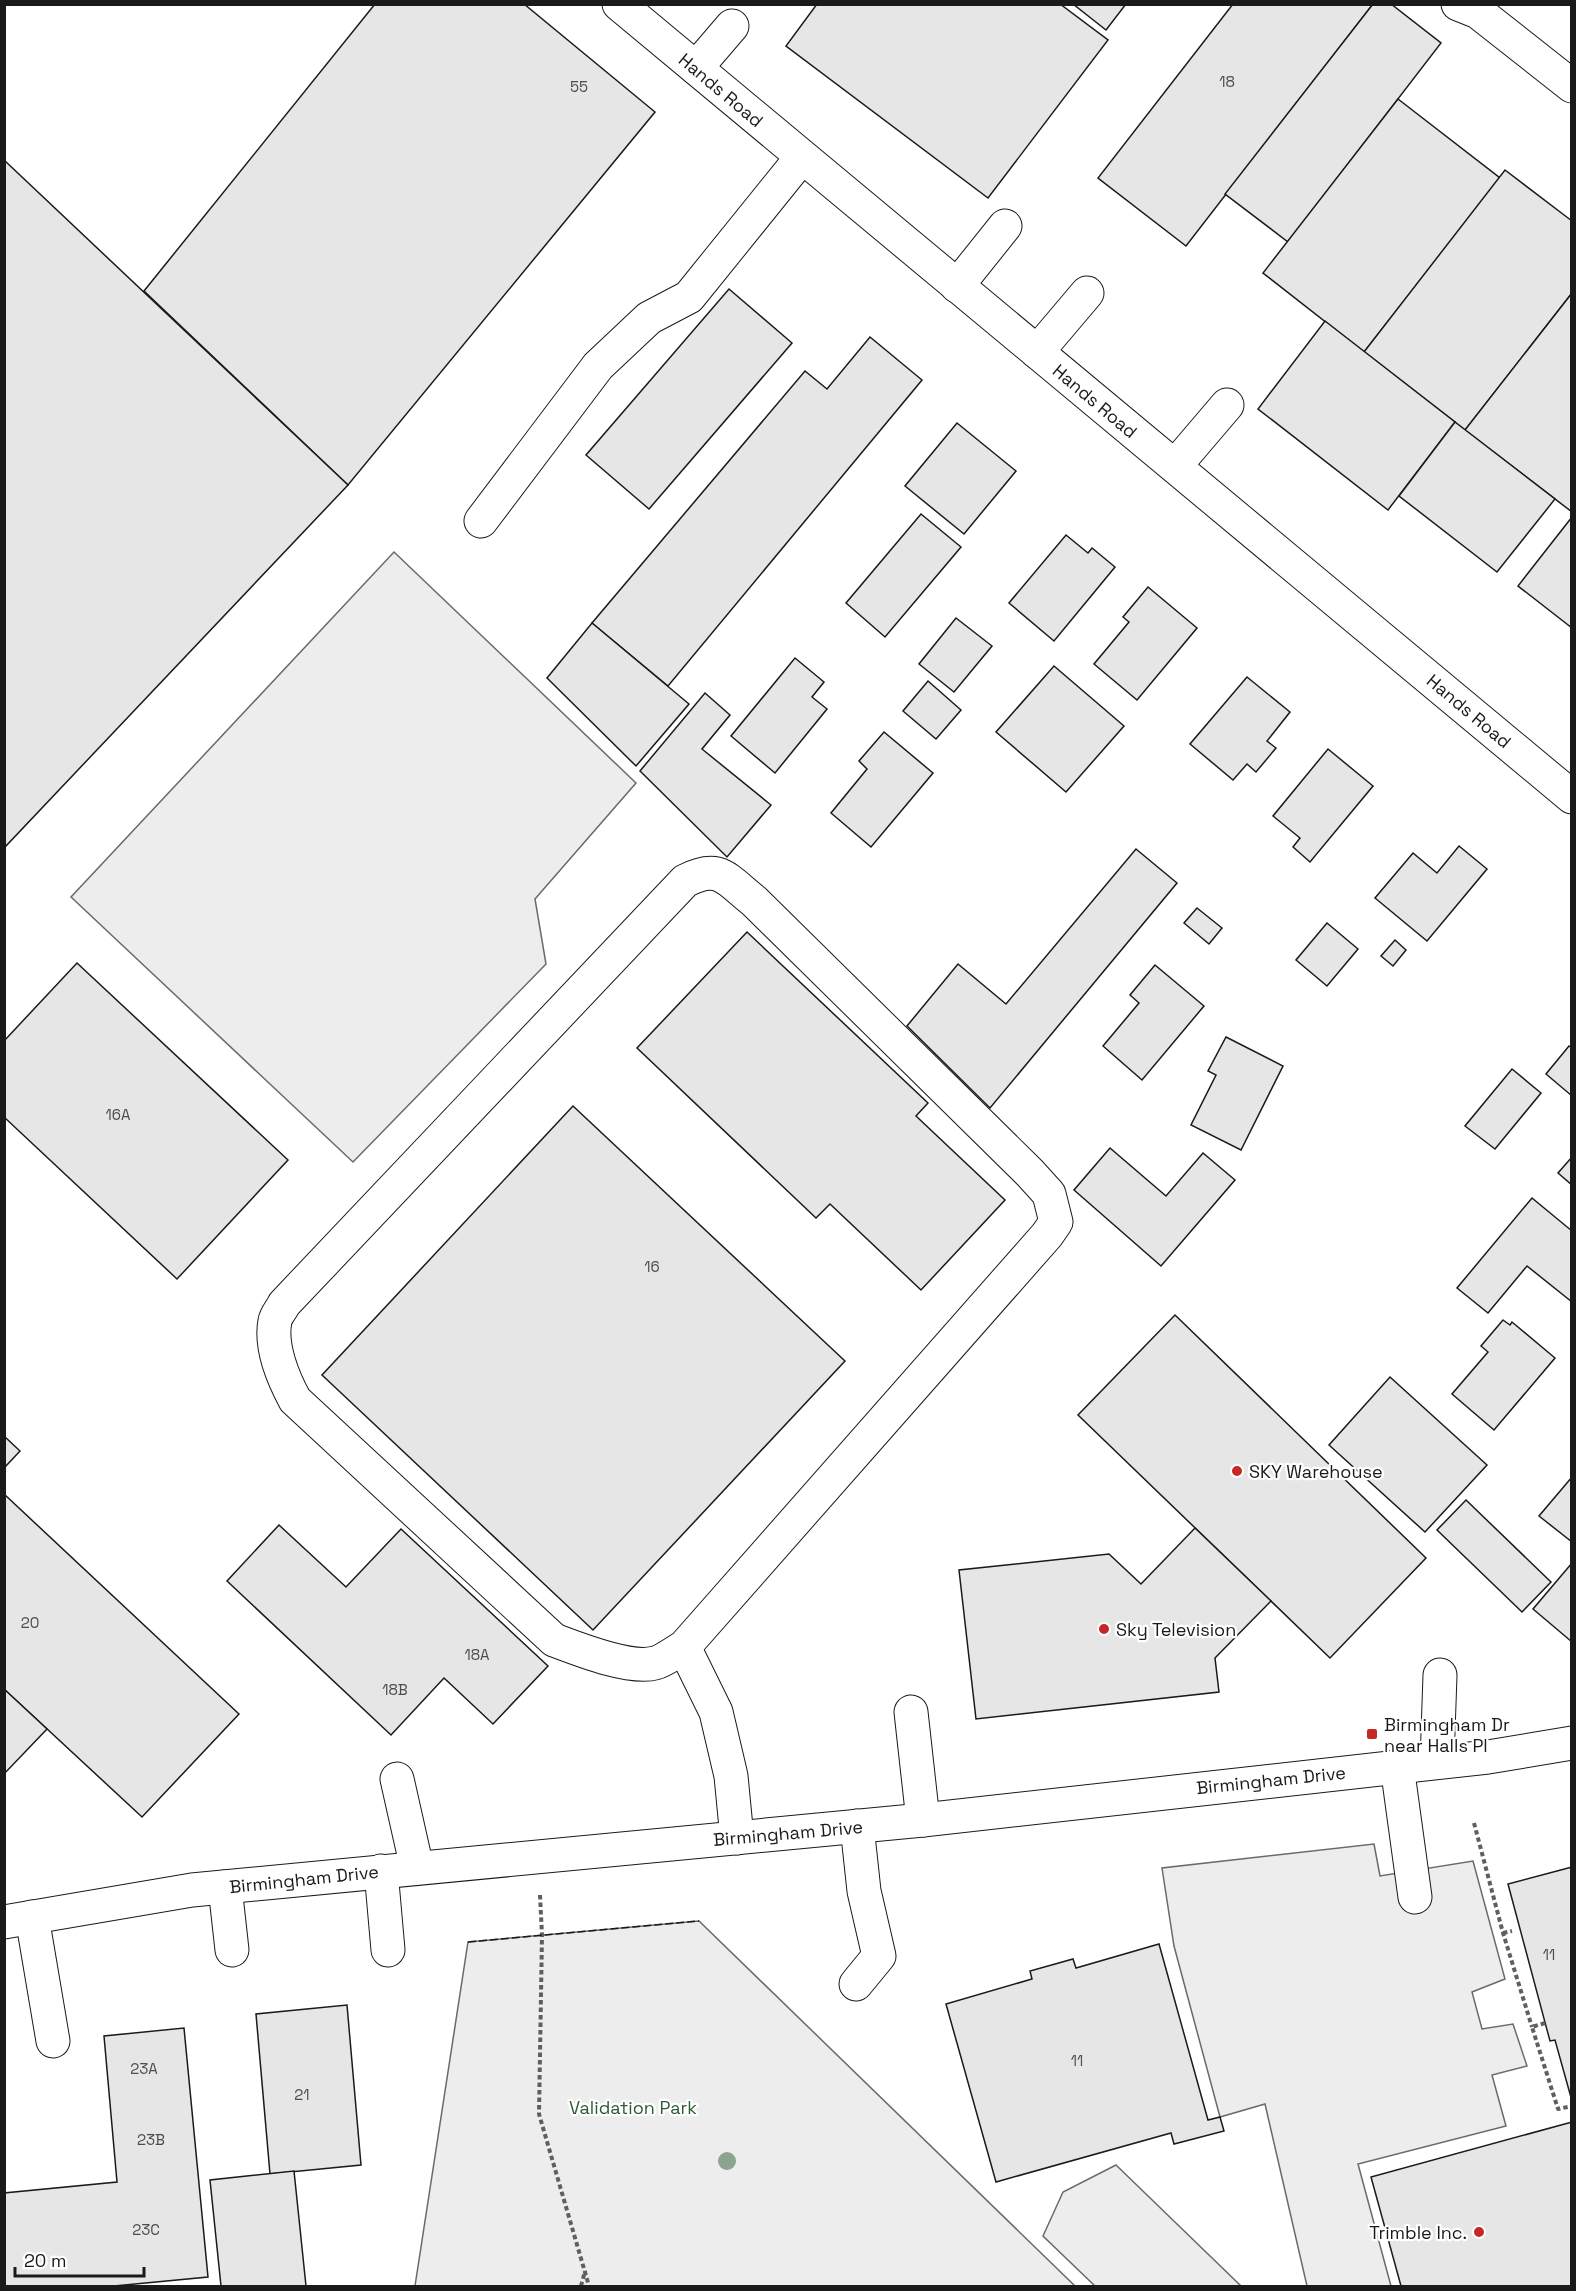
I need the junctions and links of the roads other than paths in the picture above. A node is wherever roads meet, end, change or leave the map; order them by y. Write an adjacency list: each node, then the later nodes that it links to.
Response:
1 (619, 4): 4 (main road, Hands Road)
2 (1468, 8): 5 (main road)
3 (732, 26): 4 (main road)
4 (696, 69): 6 (main road, Hands Road)
5 (1572, 86)
6 (802, 158): 8 (main road, Hands Road); 13 (main road)
7 (1005, 226): 8 (main road)
8 (957, 286): 10 (main road, Hands Road)
9 (1087, 293): 10 (main road)
10 (1037, 352): 12 (main road, Hands Road)
11 (1227, 405): 12 (main road)
12 (1174, 466): 14 (main road, Hands Road)
13 (481, 521)
14 (1572, 797)
15 (684, 1647): 15 (main road); 24 (main road)
16 (1440, 1675): 19 (main road)
17 (911, 1713): 22 (main road)
18 (1572, 1743): 19 (main road, Birmingham Drive)
19 (1437, 1762): 20 (main road, Birmingham Drive)
20 (1397, 1766): 22 (main road, Birmingham Drive); 28 (main road)
21 (397, 1779): 25 (main road)
22 (923, 1820): 23 (main road, Birmingham Drive)
23 (857, 1826): 24 (main road, Birmingham Drive); 32 (main road)
24 (737, 1838): 25 (main road, Birmingham Drive)
25 (417, 1868): 26 (main road, Birmingham Drive)
26 (381, 1871): 27 (main road, Birmingham Drive); 31 (main road)
27 (225, 1887): 29 (main road, Birmingham Drive); 30 (main road)
28 (1415, 1897)
29 (18, 1920): 33 (main road)
30 (232, 1950)
31 (388, 1950)
32 (856, 1984)
33 (53, 2041)

